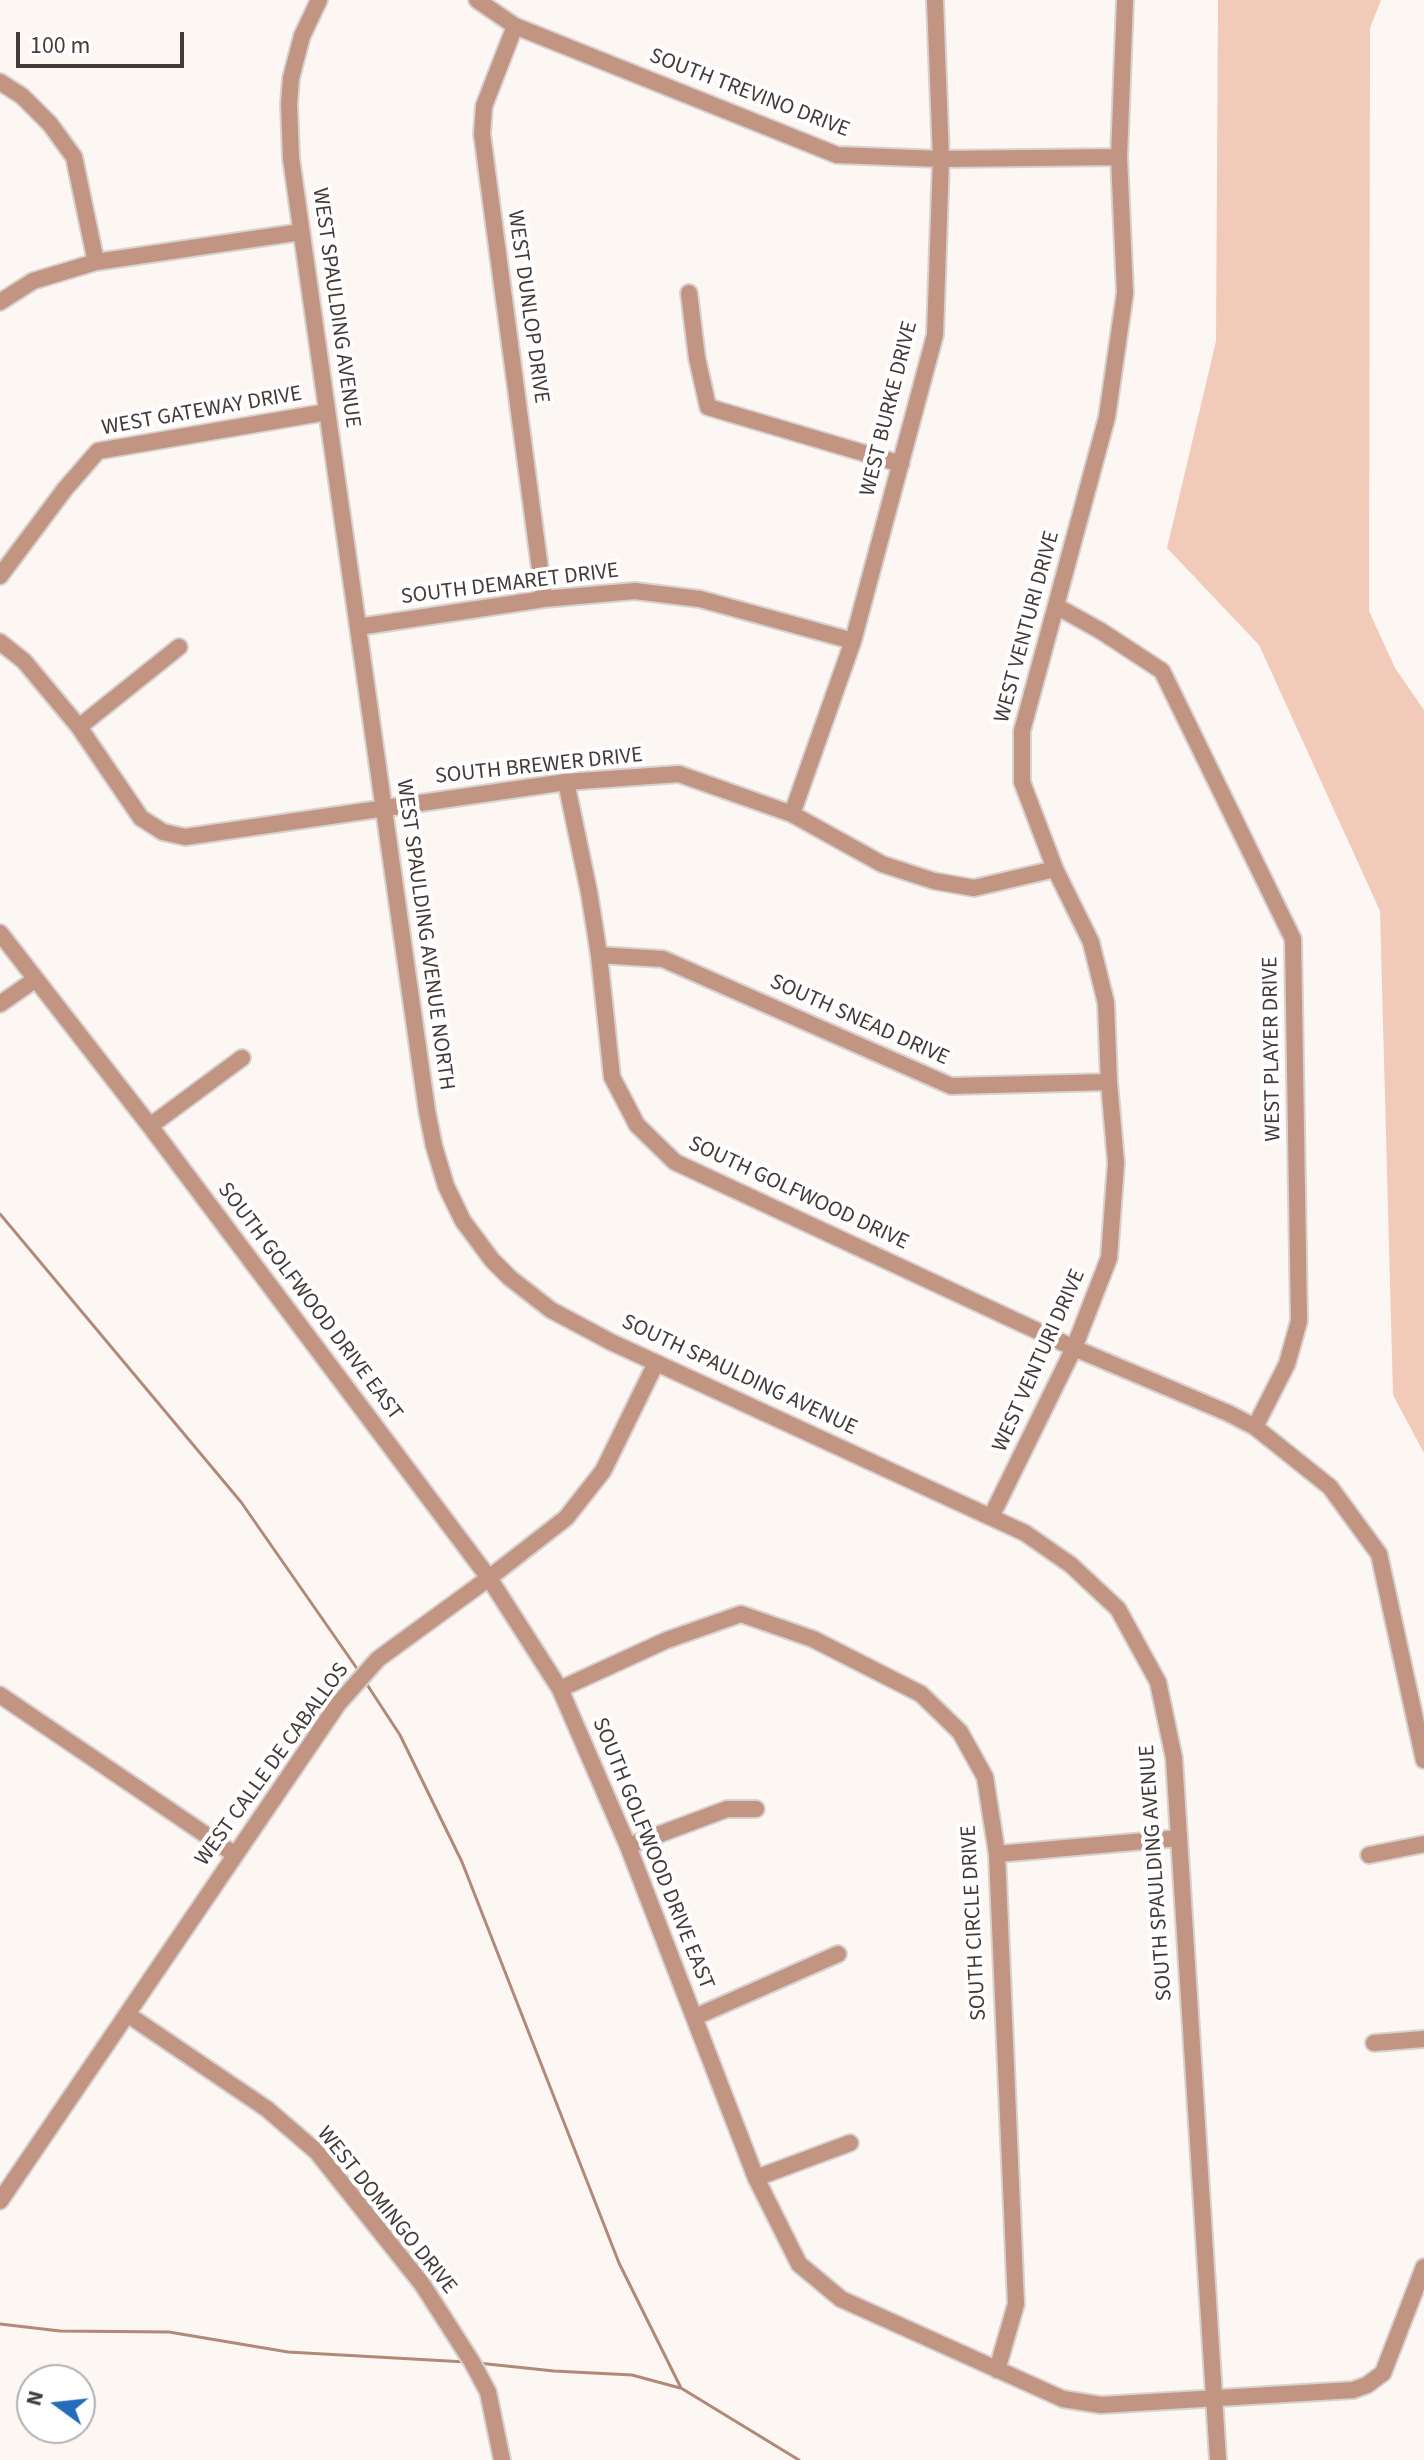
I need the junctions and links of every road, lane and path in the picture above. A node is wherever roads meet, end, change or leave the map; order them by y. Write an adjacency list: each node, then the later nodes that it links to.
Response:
1 (319, 0): 9 (street, WEST SPAULDING AVENUE)
2 (477, 0): 5 (street, SOUTH TREVINO DRIVE)
3 (935, 0): 8 (street, WEST BURKE DRIVE)
4 (1125, 0): 7 (street, WEST VENTURI DRIVE)
5 (515, 26): 8 (street, SOUTH TREVINO DRIVE); 16 (street, WEST DUNLOP DRIVE)
6 (0, 82): 10 (street)
7 (1119, 157): 8 (street, SOUTH TREVINO DRIVE); 17 (street, WEST VENTURI DRIVE)
8 (941, 159): 14 (street, WEST BURKE DRIVE)
9 (301, 232): 10 (street); 13 (street, WEST SPAULDING AVENUE)
10 (96, 262): 12 (street)
11 (689, 293): 14 (street)
12 (0, 302)
13 (327, 412): 15 (street, WEST GATEWAY DRIVE); 18 (street, WEST SPAULDING AVENUE)
14 (901, 464): 19 (street, WEST BURKE DRIVE)
15 (0, 576)
16 (544, 599): 18 (street, SOUTH DEMARET DRIVE); 19 (street, SOUTH DEMARET DRIVE)
17 (1056, 606): 26 (street, WEST VENTURI DRIVE); 37 (street, WEST PLAYER DRIVE)
18 (358, 627): 24 (street, WEST SPAULDING AVENUE NORTH)
19 (853, 641): 25 (street, WEST BURKE DRIVE)
20 (0, 642): 22 (street, SOUTH BREWER DRIVE)
21 (179, 647): 22 (street)
22 (79, 727): 24 (street, SOUTH BREWER DRIVE)
23 (566, 782): 24 (street, SOUTH BREWER DRIVE); 25 (street, SOUTH BREWER DRIVE); 28 (street, SOUTH GOLFWOOD DRIVE)
24 (384, 808): 34 (street, WEST SPAULDING AVENUE NORTH)
25 (792, 814): 26 (street, SOUTH BREWER DRIVE)
26 (1055, 869): 32 (street, WEST VENTURI DRIVE)
27 (0, 933): 29 (street, SOUTH GOLFWOOD DRIVE EAST)
28 (599, 955): 32 (street, SOUTH SNEAD DRIVE); 35 (street, SOUTH GOLFWOOD DRIVE)
29 (36, 979): 30 (street); 33 (street, SOUTH GOLFWOOD DRIVE EAST)
30 (0, 1004)
31 (242, 1058): 33 (street)
32 (1109, 1082): 35 (street, WEST VENTURI DRIVE)
33 (150, 1126): 39 (street, SOUTH GOLFWOOD DRIVE EAST)
34 (475, 1240): 36 (street, SOUTH SPAULDING AVENUE)
35 (1074, 1348): 37 (street, SOUTH GOLFWOOD DRIVE); 38 (street, WEST VENTURI DRIVE)
36 (656, 1363): 38 (street, SOUTH SPAULDING AVENUE); 39 (street, WEST CALLE DE CABALLOS)
37 (1255, 1427): 42 (street, SOUTH GOLFWOOD DRIVE)
38 (991, 1517): 44 (street, SOUTH SPAULDING AVENUE)
39 (489, 1578): 40 (street, SOUTH GOLFWOOD DRIVE EAST); 47 (street, WEST CALLE DE CABALLOS)
40 (560, 1689): 46 (street, SOUTH GOLFWOOD DRIVE EAST); 48 (street, SOUTH CIRCLE DRIVE)
41 (0, 1695): 47 (street)
42 (1424, 1760)
43 (756, 1809): 46 (street)
44 (1179, 1838): 48 (street); 60 (street, SOUTH SPAULDING AVENUE)
45 (1424, 1844): 49 (street)
46 (628, 1846): 52 (street, SOUTH GOLFWOOD DRIVE EAST)
47 (234, 1854): 51 (street, WEST CALLE DE CABALLOS)
48 (997, 1854): 59 (street, SOUTH CIRCLE DRIVE)
49 (1369, 1855)
50 (838, 1954): 52 (street)
51 (127, 2014): 57 (street, WEST CALLE DE CABALLOS); 61 (street, WEST DOMINGO DRIVE)
52 (695, 2017): 56 (street, SOUTH GOLFWOOD DRIVE EAST)
53 (1424, 2039): 54 (street)
54 (1374, 2043)
55 (850, 2143): 56 (street)
56 (756, 2178): 59 (street, SOUTH GOLFWOOD DRIVE EAST)
57 (0, 2201)
58 (1424, 2267): 60 (street, SOUTH GOLFWOOD DRIVE EAST)
59 (997, 2370): 60 (street, SOUTH GOLFWOOD DRIVE EAST)
60 (1214, 2398): 62 (street, SOUTH SPAULDING AVENUE)
61 (502, 2460)
62 (1218, 2460)

